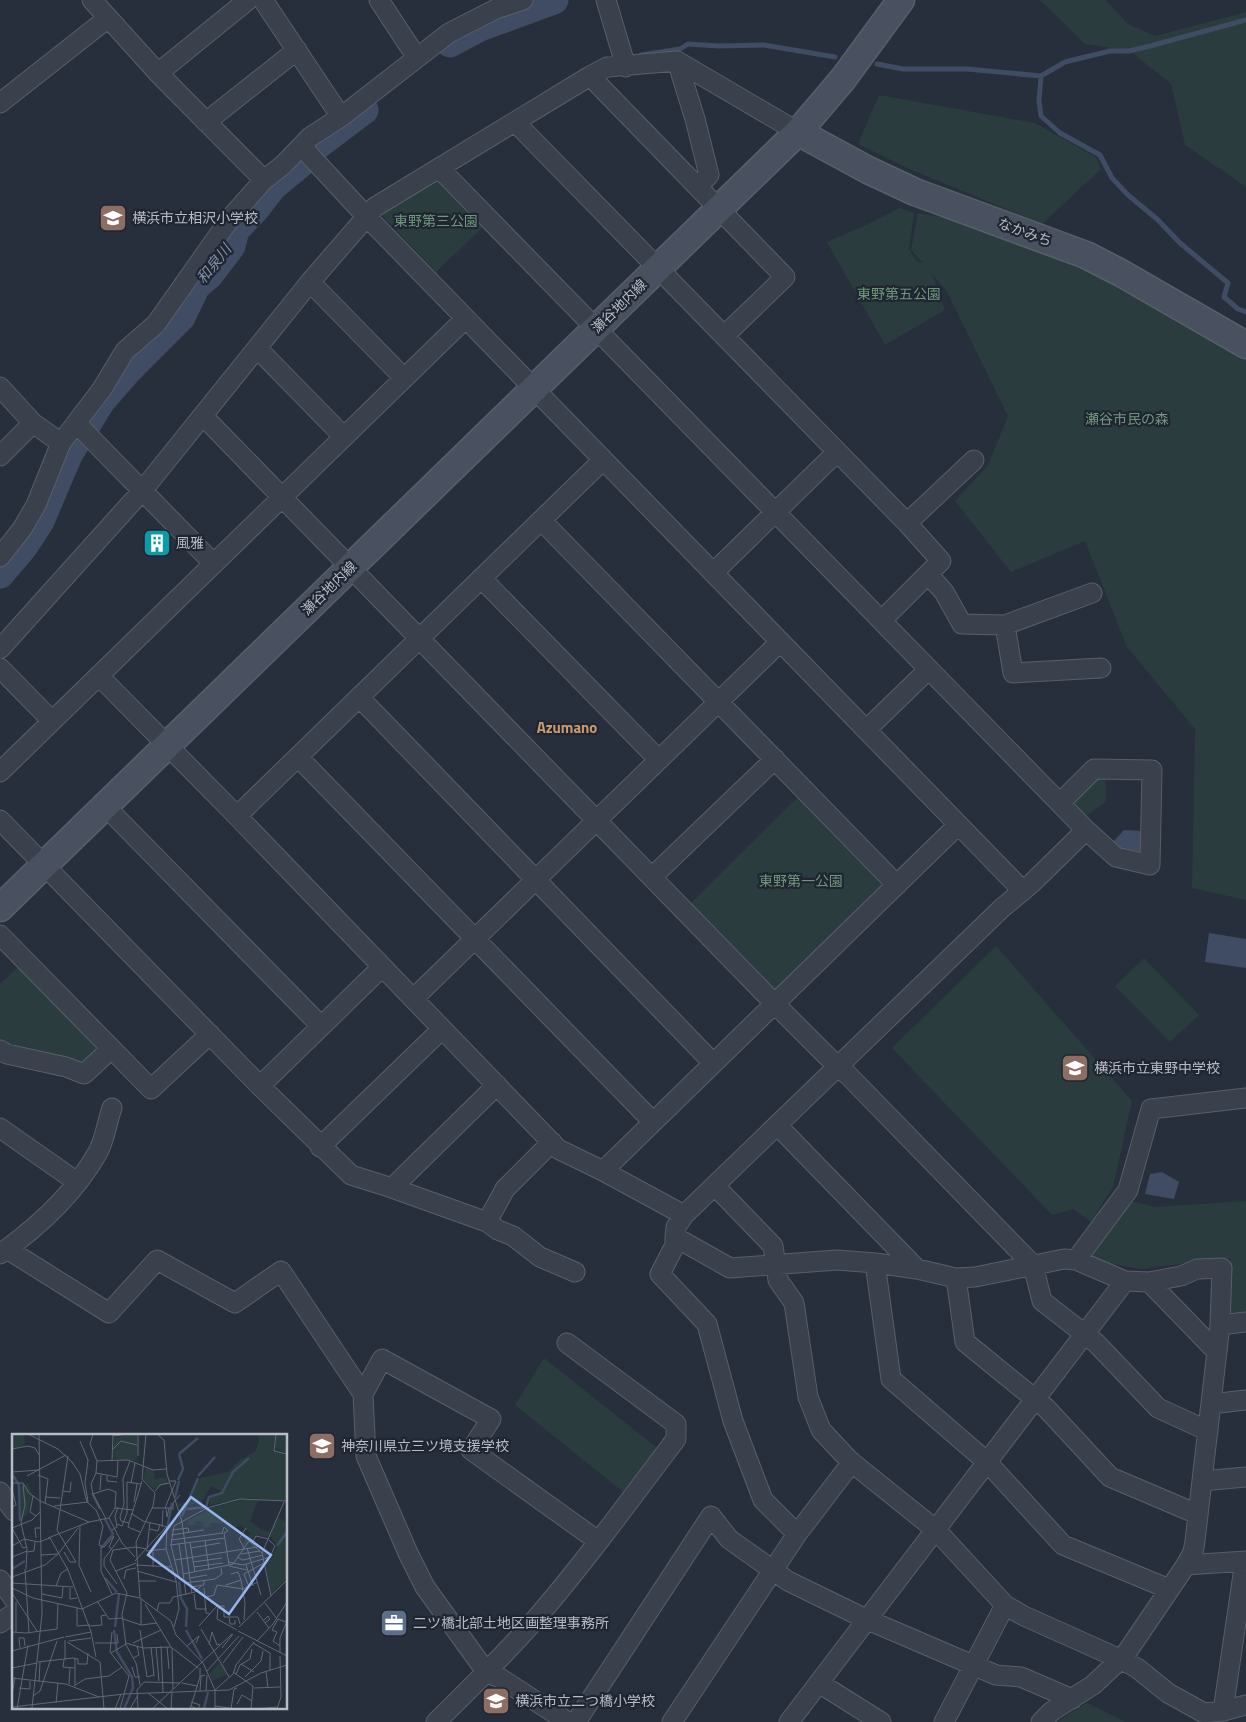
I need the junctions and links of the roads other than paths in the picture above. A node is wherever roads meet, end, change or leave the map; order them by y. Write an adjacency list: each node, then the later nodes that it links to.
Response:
1 (92, 0): 8 (street)
2 (248, 0): 13 (street)
3 (263, 0): 9 (street)
4 (379, 0): 10 (street)
5 (523, 0): 10 (street)
6 (606, 0): 12 (street)
7 (901, 0): 19 (street, 瀬谷地内線)
8 (108, 18): 13 (street); 15 (street)
9 (297, 50): 16 (street); 17 (street)
10 (417, 58): 16 (street)
11 (677, 62): 12 (street); 19 (street); 23 (street)
12 (626, 67): 14 (street)
13 (158, 73): 17 (street)
14 (590, 76): 18 (street); 23 (street)
15 (0, 103)
16 (341, 117): 20 (street)
17 (206, 122): 22 (street)
18 (515, 122): 21 (street); 26 (street)
19 (798, 132): 24 (street, 瀬谷地内線); 31 (street, なかみち)
20 (307, 151): 22 (street); 25 (street)
21 (439, 168): 25 (street); 29 (street)
22 (264, 180): 38 (street)
23 (698, 186): 24 (street)
24 (719, 208): 26 (street, 瀬谷地内線); 30 (street)
25 (366, 216): 27 (street); 28 (street)
26 (658, 268): 29 (street, 瀬谷地内線); 30 (street)
27 (310, 282): 32 (street); 33 (street)
28 (465, 319): 33 (street); 35 (street)
29 (596, 328): 35 (street, 瀬谷地内線); 47 (street)
30 (724, 336): 41 (street)
31 (1246, 345)
32 (257, 348): 36 (street); 39 (street)
33 (404, 378): 39 (street)
34 (0, 387): 37 (street)
35 (534, 389): 43 (street); 52 (street, 瀬谷地内線)
36 (203, 416): 45 (street); 46 (street)
37 (32, 423): 40 (street); 42 (street)
38 (82, 429): 40 (street); 45 (street)
39 (344, 437): 46 (street)
40 (61, 442): 50 (street)
41 (837, 452): 47 (street); 49 (street)
42 (0, 456)
43 (603, 460): 48 (street); 53 (street)
44 (974, 460): 49 (street)
45 (142, 491): 51 (street); 61 (street)
46 (282, 497): 51 (street); 52 (street)
47 (775, 512): 53 (street); 57 (street)
48 (541, 520): 55 (street); 67 (street)
49 (907, 523): 54 (street)
50 (0, 557)
51 (214, 564): 65 (street)
52 (350, 567): 59 (street); 70 (street, 瀬谷地内線)
53 (713, 573): 60 (street)
54 (928, 574): 57 (street); 58 (street)
55 (481, 578): 59 (street); 73 (street)
56 (1092, 593): 58 (street)
57 (882, 620): 64 (street)
58 (1005, 626): 63 (street)
59 (420, 638): 66 (street); 79 (street)
60 (780, 642): 67 (street); 69 (street)
61 (0, 649)
62 (0, 668): 68 (street)
63 (1101, 668)
64 (929, 669): 69 (street); 75 (street)
65 (98, 676): 68 (street); 70 (street)
66 (359, 697): 71 (street); 84 (street)
67 (718, 702): 72 (street); 73 (street)
68 (52, 721): 74 (street)
69 (866, 730): 80 (street)
70 (167, 746): 76 (street, 瀬谷地内線); 77 (street)
71 (298, 757): 77 (street); 89 (street)
72 (775, 759): 83 (street); 85 (street)
73 (658, 760): 79 (street)
74 (0, 772)
75 (1060, 803): 81 (street); 81 (street)
76 (105, 806): 82 (street, 瀬谷地内線); 93 (street)
77 (237, 816): 90 (street)
78 (0, 820): 82 (street)
79 (597, 820): 83 (street); 84 (street)
80 (958, 825): 85 (street); 86 (street)
81 (1086, 830): 86 (street)
82 (44, 865): 87 (street, 瀬谷地内線); 95 (street)
83 (652, 878): 92 (street)
84 (536, 880): 89 (street); 98 (street)
85 (897, 885): 92 (street)
86 (1023, 891): 99 (street)
87 (0, 908)
88 (0, 935): 96 (street)
89 (474, 939): 91 (street); 104 (street)
90 (382, 967): 91 (street); 93 (street)
91 (413, 999): 94 (street)
92 (775, 1004): 98 (street); 99 (street)
93 (321, 1026): 101 (street)
94 (442, 1029): 100 (street); 108 (street)
95 (210, 1034): 96 (street); 101 (street)
96 (111, 1049): 97 (street)
97 (0, 1050)
98 (714, 1063): 104 (street)
99 (838, 1068): 105 (street); 121 (street)
100 (497, 1085): 107 (street); 112 (street)
101 (260, 1086): 108 (street)
102 (1246, 1098): 117 (street)
103 (112, 1108): 110 (street)
104 (653, 1122): 109 (street)
105 (777, 1125): 111 (street); 122 (street)
106 (0, 1128): 110 (street)
107 (552, 1142): 109 (street); 114 (street)
108 (320, 1147): 112 (street)
109 (603, 1171): 113 (street)
110 (77, 1182): 116 (street)
111 (715, 1186): 113 (street); 120 (street)
112 (392, 1188): 114 (street)
113 (684, 1215): 115 (street)
114 (487, 1222): 118 (street)
115 (675, 1237): 120 (street); 144 (street)
116 (3, 1252): 131 (street)
117 (1076, 1260): 121 (street); 124 (street)
118 (568, 1263)
119 (875, 1263): 120 (street); 122 (street); 137 (street)
120 (775, 1265): 136 (street)
121 (1033, 1265): 123 (street); 128 (street)
122 (917, 1269): 123 (street)
123 (956, 1278): 132 (street)
124 (1125, 1281): 125 (street); 128 (street)
125 (1149, 1282): 127 (street); 130 (street)
126 (1246, 1322): 127 (street)
127 (1220, 1325): 130 (street)
128 (1085, 1335): 132 (street); 135 (street)
129 (567, 1343): 145 (street)
130 (1217, 1352): 134 (street)
131 (363, 1394): 145 (street); 158 (street)
132 (1036, 1400): 137 (street); 142 (street)
133 (1246, 1400): 134 (street)
134 (1212, 1404): 135 (street)
135 (1208, 1432): 139 (street)
136 (852, 1462): 143 (street); 144 (street)
137 (987, 1462): 143 (street); 150 (street)
138 (1246, 1477): 139 (street)
139 (1202, 1481): 142 (street)
140 (0, 1492): 141 (street)
141 (12, 1508)
142 (1197, 1514): 147 (street)
143 (936, 1530): 152 (street); 154 (street)
144 (797, 1534): 148 (street)
145 (598, 1541): 158 (street)
146 (1246, 1561): 147 (street); 162 (street)
147 (1186, 1565): 150 (street)
148 (773, 1570): 154 (street); 165 (street); 166 (street)
149 (0, 1580): 151 (street)
150 (1168, 1589): 156 (street)
151 (12, 1596)
152 (1005, 1604): 156 (street); 157 (street)
153 (12, 1614): 155 (street)
154 (868, 1620): 157 (street); 159 (street)
155 (0, 1623)
156 (1120, 1659): 160 (street); 162 (street)
157 (973, 1666): 160 (street); 169 (street)
158 (487, 1673): 163 (street); 164 (street)
159 (819, 1683): 167 (street); 168 (street)
160 (1072, 1699): 170 (street)
161 (1246, 1705): 162 (street)
162 (1223, 1711)
163 (436, 1722)
164 (568, 1722)
165 (576, 1722)
166 (672, 1722)
167 (789, 1722)
168 (881, 1722)
169 (944, 1722)
170 (1041, 1722)

